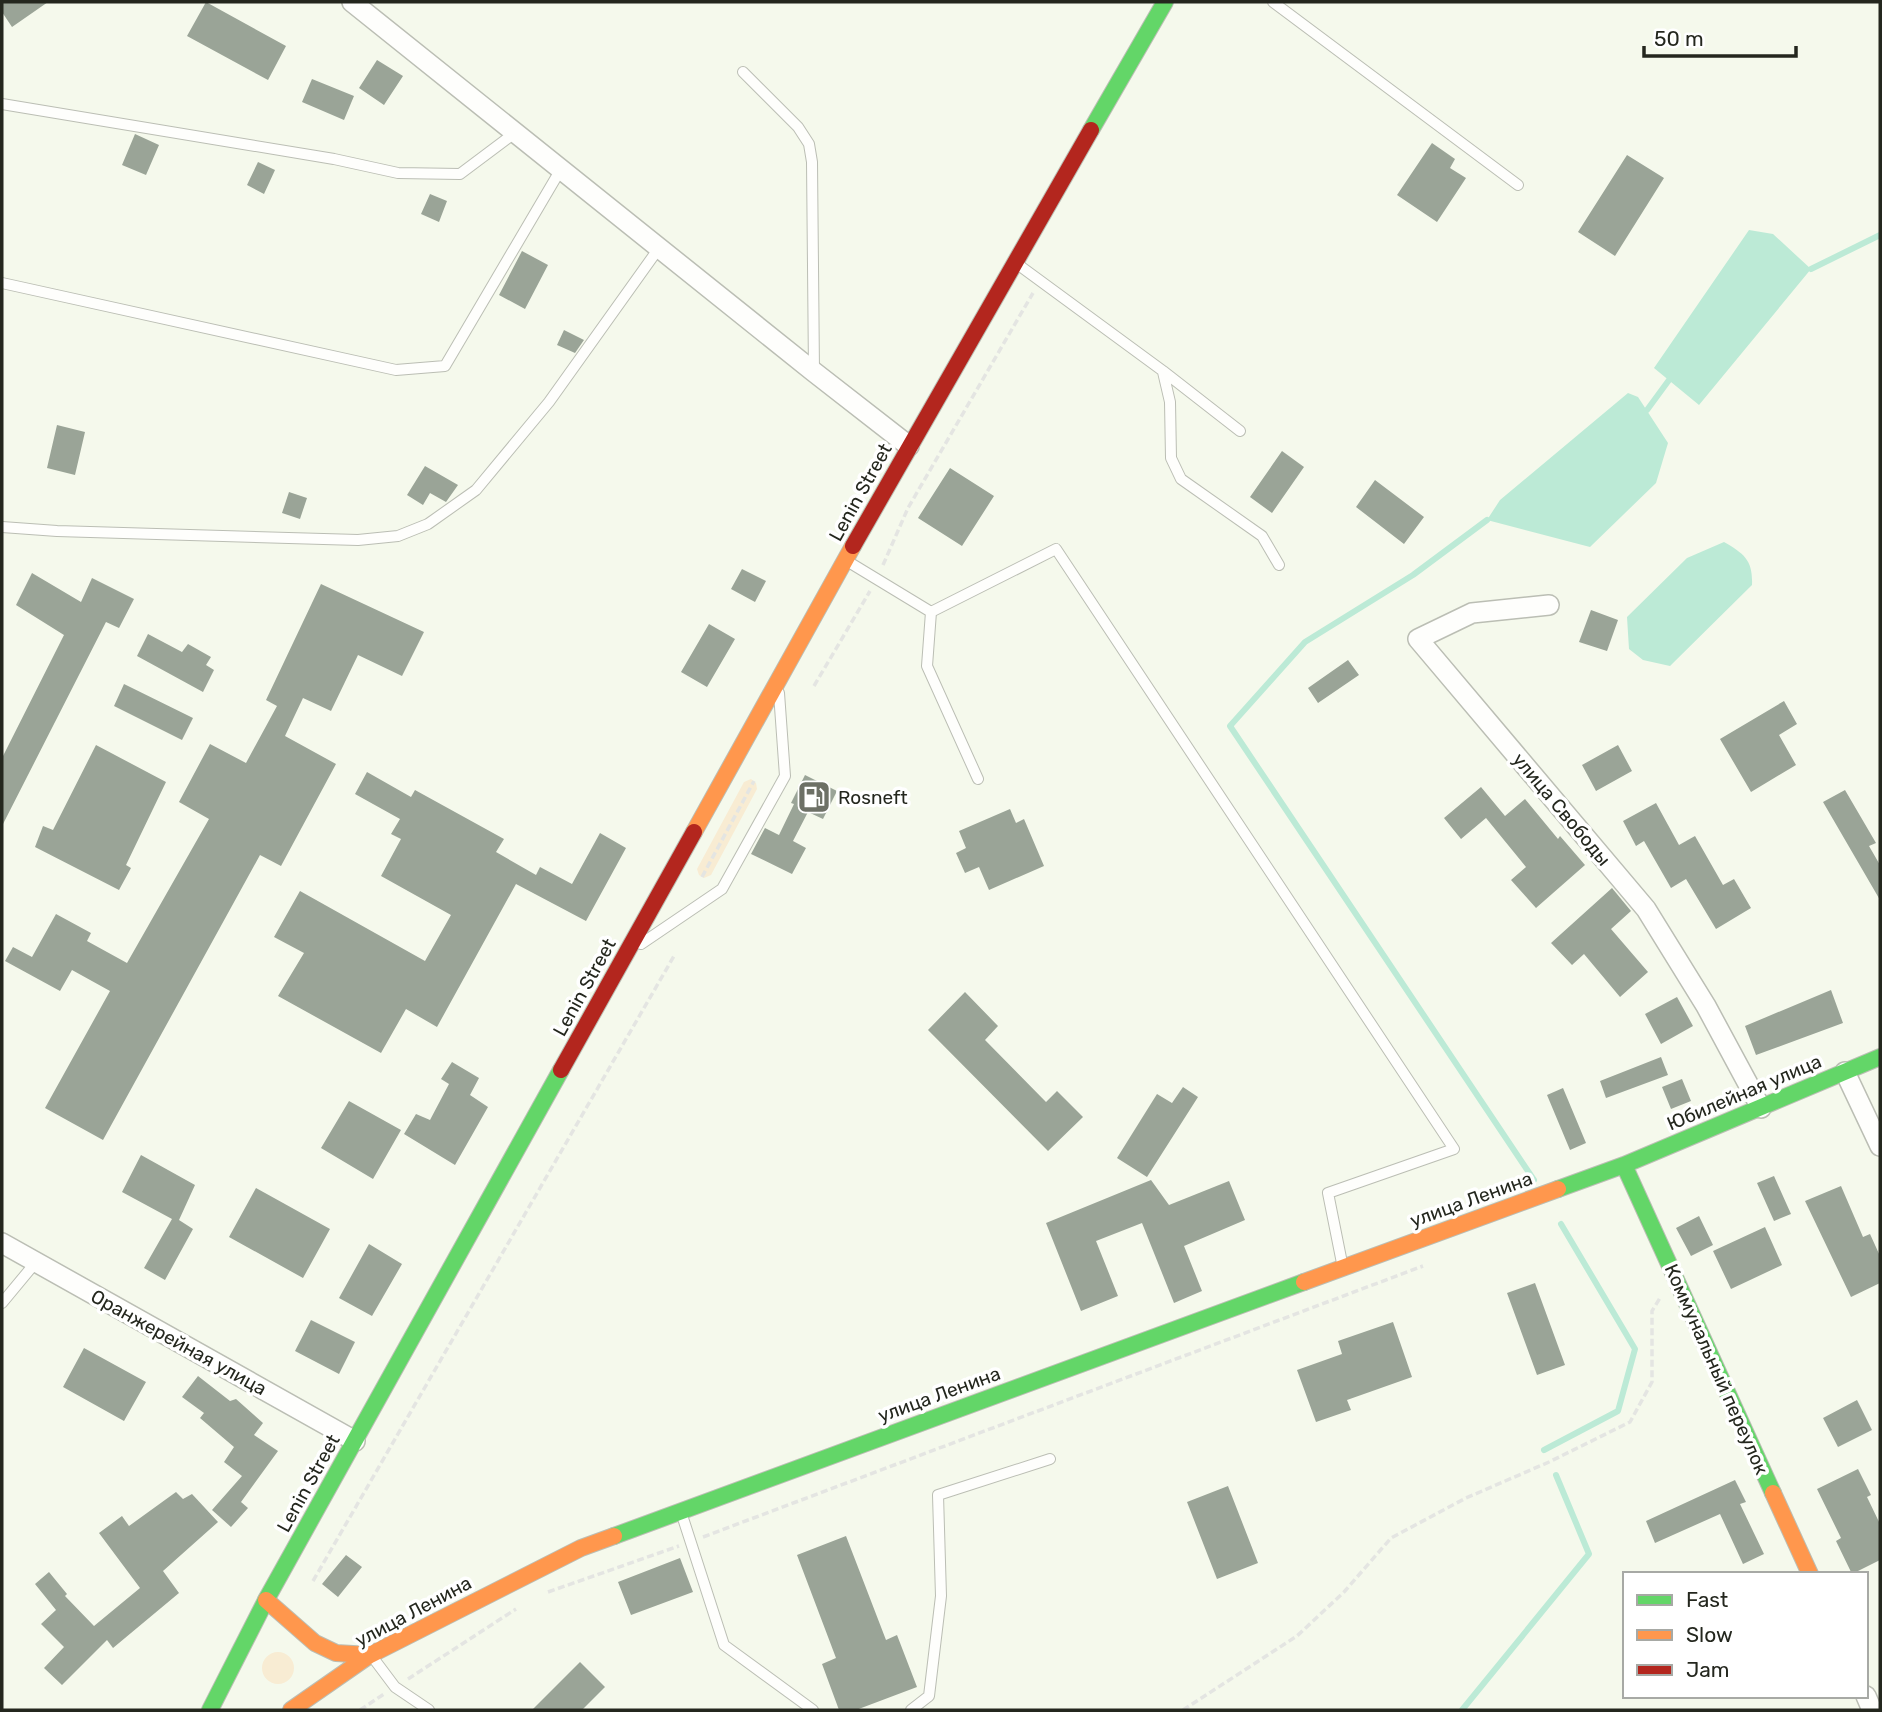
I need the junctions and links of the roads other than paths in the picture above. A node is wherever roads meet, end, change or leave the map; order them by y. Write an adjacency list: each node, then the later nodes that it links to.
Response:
1 (352, 2): 6 (street)
2 (1165, 2): 10 (street, Lenin Street)
3 (1273, 2): 8 (lane)
4 (743, 72): 13 (lane)
5 (2, 104): 6 (lane)
6 (516, 132): 7 (street)
7 (561, 168): 9 (street); 11 (lane)
8 (1518, 185)
9 (659, 247): 13 (street); 16 (lane)
10 (1016, 262): 12 (lane); 15 (street, Lenin Street)
11 (2, 283)
12 (1163, 371): 14 (lane); 18 (lane)
13 (814, 372): 15 (street)
14 (1240, 431)
15 (909, 446): 17 (street, Lenin Street)
16 (2, 527)
17 (846, 560): 20 (lane); 21 (street, Lenin Street)
18 (1279, 565)
19 (1549, 605): 26 (street, улица Свободы)
20 (931, 612): 22 (lane); 31 (lane)
21 (778, 680): 23 (street, Lenin Street); 23 (lane)
22 (978, 779)
23 (626, 954): 33 (street, Lenin Street)
24 (1880, 1058): 25 (street, Юбилейная улица)
25 (1846, 1072): 26 (street, Юбилейная улица); 27 (street)
26 (1761, 1108): 28 (street, Юбилейная улица)
27 (1880, 1146)
28 (1624, 1165): 31 (street, улица Ленина); 36 (street, Коммунальный переулок)
29 (2, 1243): 30 (street, Оранжерейная улица)
30 (36, 1262): 32 (lane); 33 (street, Оранжерейная улица)
31 (1343, 1268): 35 (street, улица Ленина)
32 (2, 1303)
33 (355, 1441): 37 (street, Lenin Street)
34 (1050, 1459): 45 (lane)
35 (681, 1511): 38 (street, улица Ленина); 44 (lane)
36 (1809, 1572)
37 (266, 1600): 38 (street); 39 (street, Lenin Street)
38 (370, 1654): 42 (street, улица Ленина); 43 (lane)
39 (219, 1689): 40 (street, Lenin Street); 41 (street, Lenin Street)
40 (197, 1710)
41 (210, 1710)
42 (291, 1710)
43 (429, 1710)
44 (813, 1710)
45 (911, 1710)

